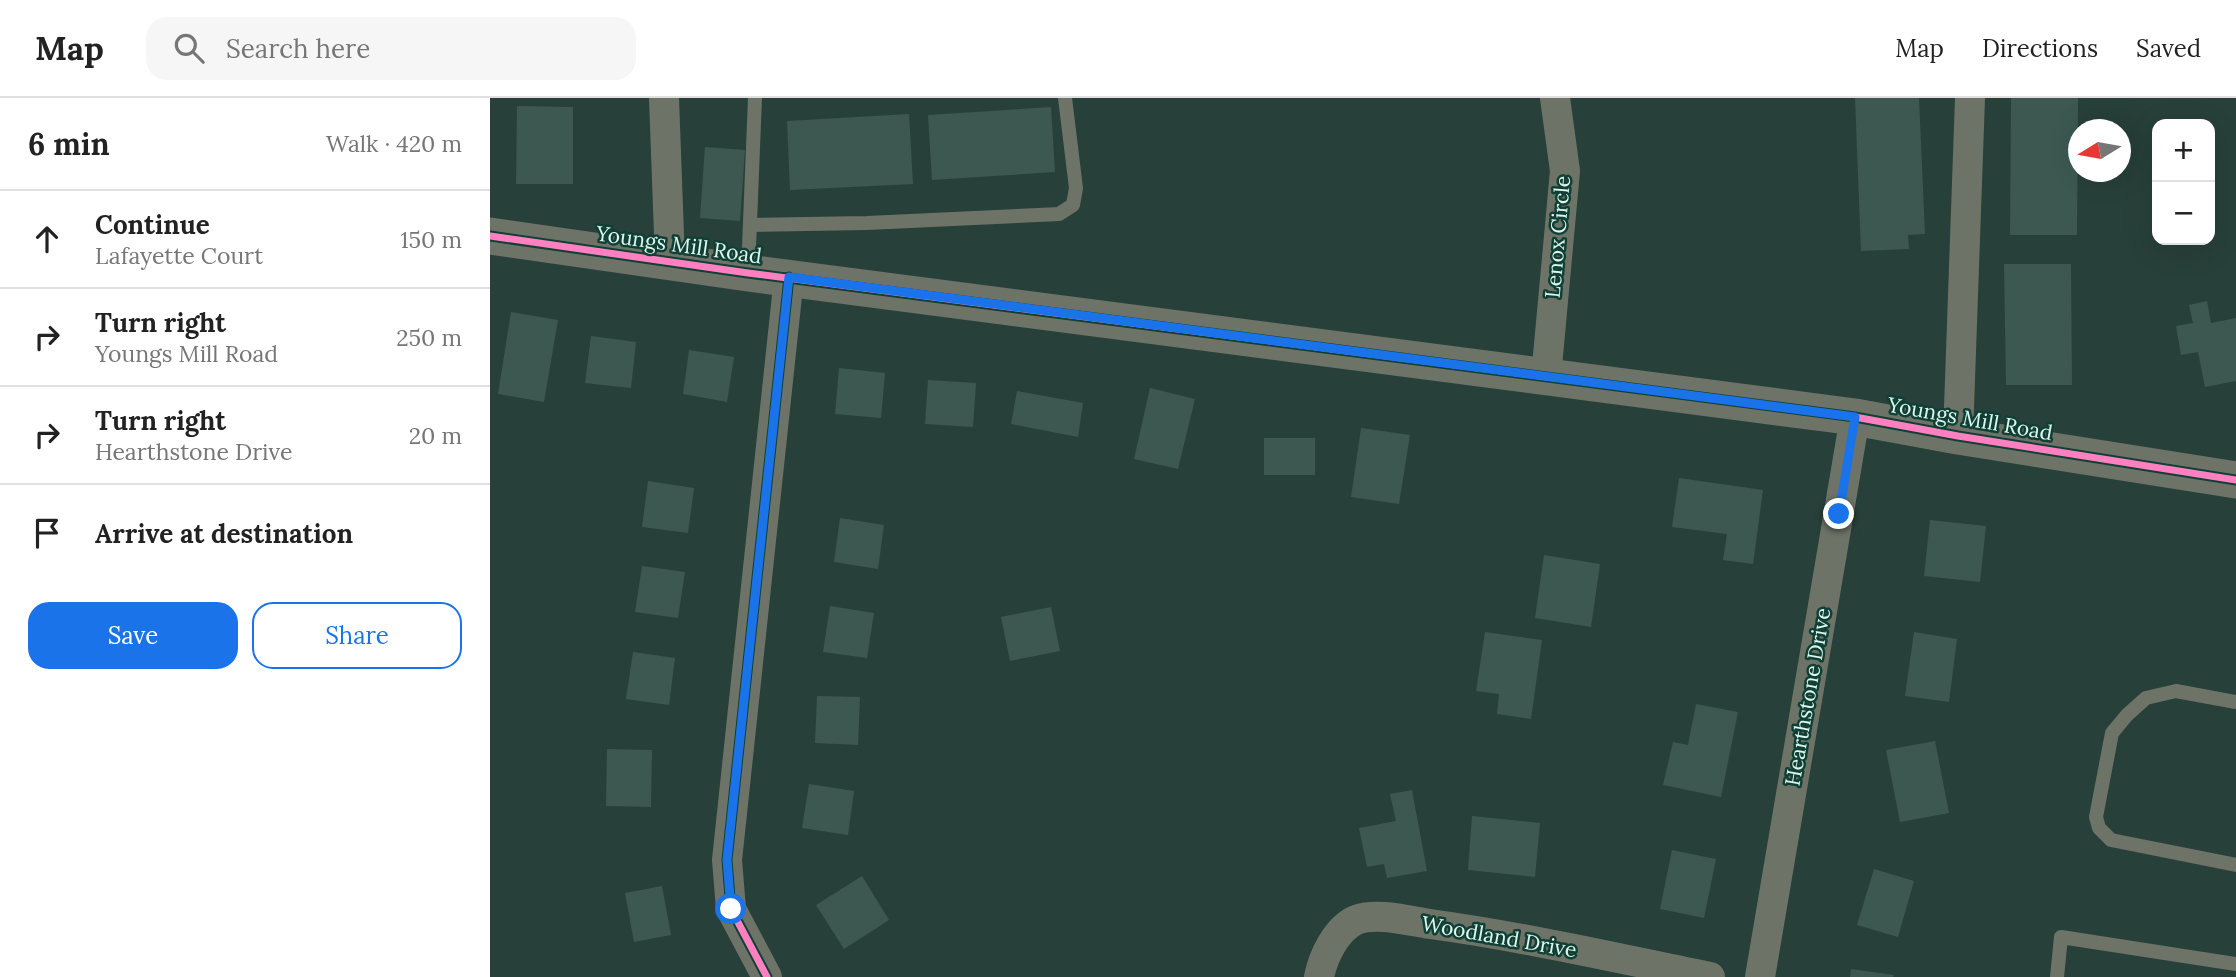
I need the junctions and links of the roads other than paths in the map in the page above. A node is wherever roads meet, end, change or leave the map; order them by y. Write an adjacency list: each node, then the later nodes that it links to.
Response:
1 (755, 98): 6 (lane)
2 (1065, 98): 6 (lane)
3 (1555, 98): 11 (street, Lenox Circle)
4 (1970, 98): 13 (street)
5 (671, 99): 8 (street)
6 (750, 225): 9 (lane)
7 (490, 236): 8 (street, Youngs Mill Road)
8 (670, 262): 9 (street, Youngs Mill Road)
9 (748, 273): 10 (street, Youngs Mill Road)
10 (789, 277): 11 (street, Youngs Mill Road); 18 (street)
11 (1546, 377): 12 (street, Youngs Mill Road)
12 (1855, 417): 13 (street, Youngs Mill Road); 21 (street, Hearthstone Drive)
13 (1958, 436): 14 (street, Youngs Mill Road)
14 (2236, 480)
15 (2236, 702): 16 (lane)
16 (2236, 865)
17 (2236, 964): 22 (lane)
18 (767, 977)
19 (1319, 977): 20 (street, Woodland Drive)
20 (1710, 977)
21 (1760, 977)
22 (2057, 977)

